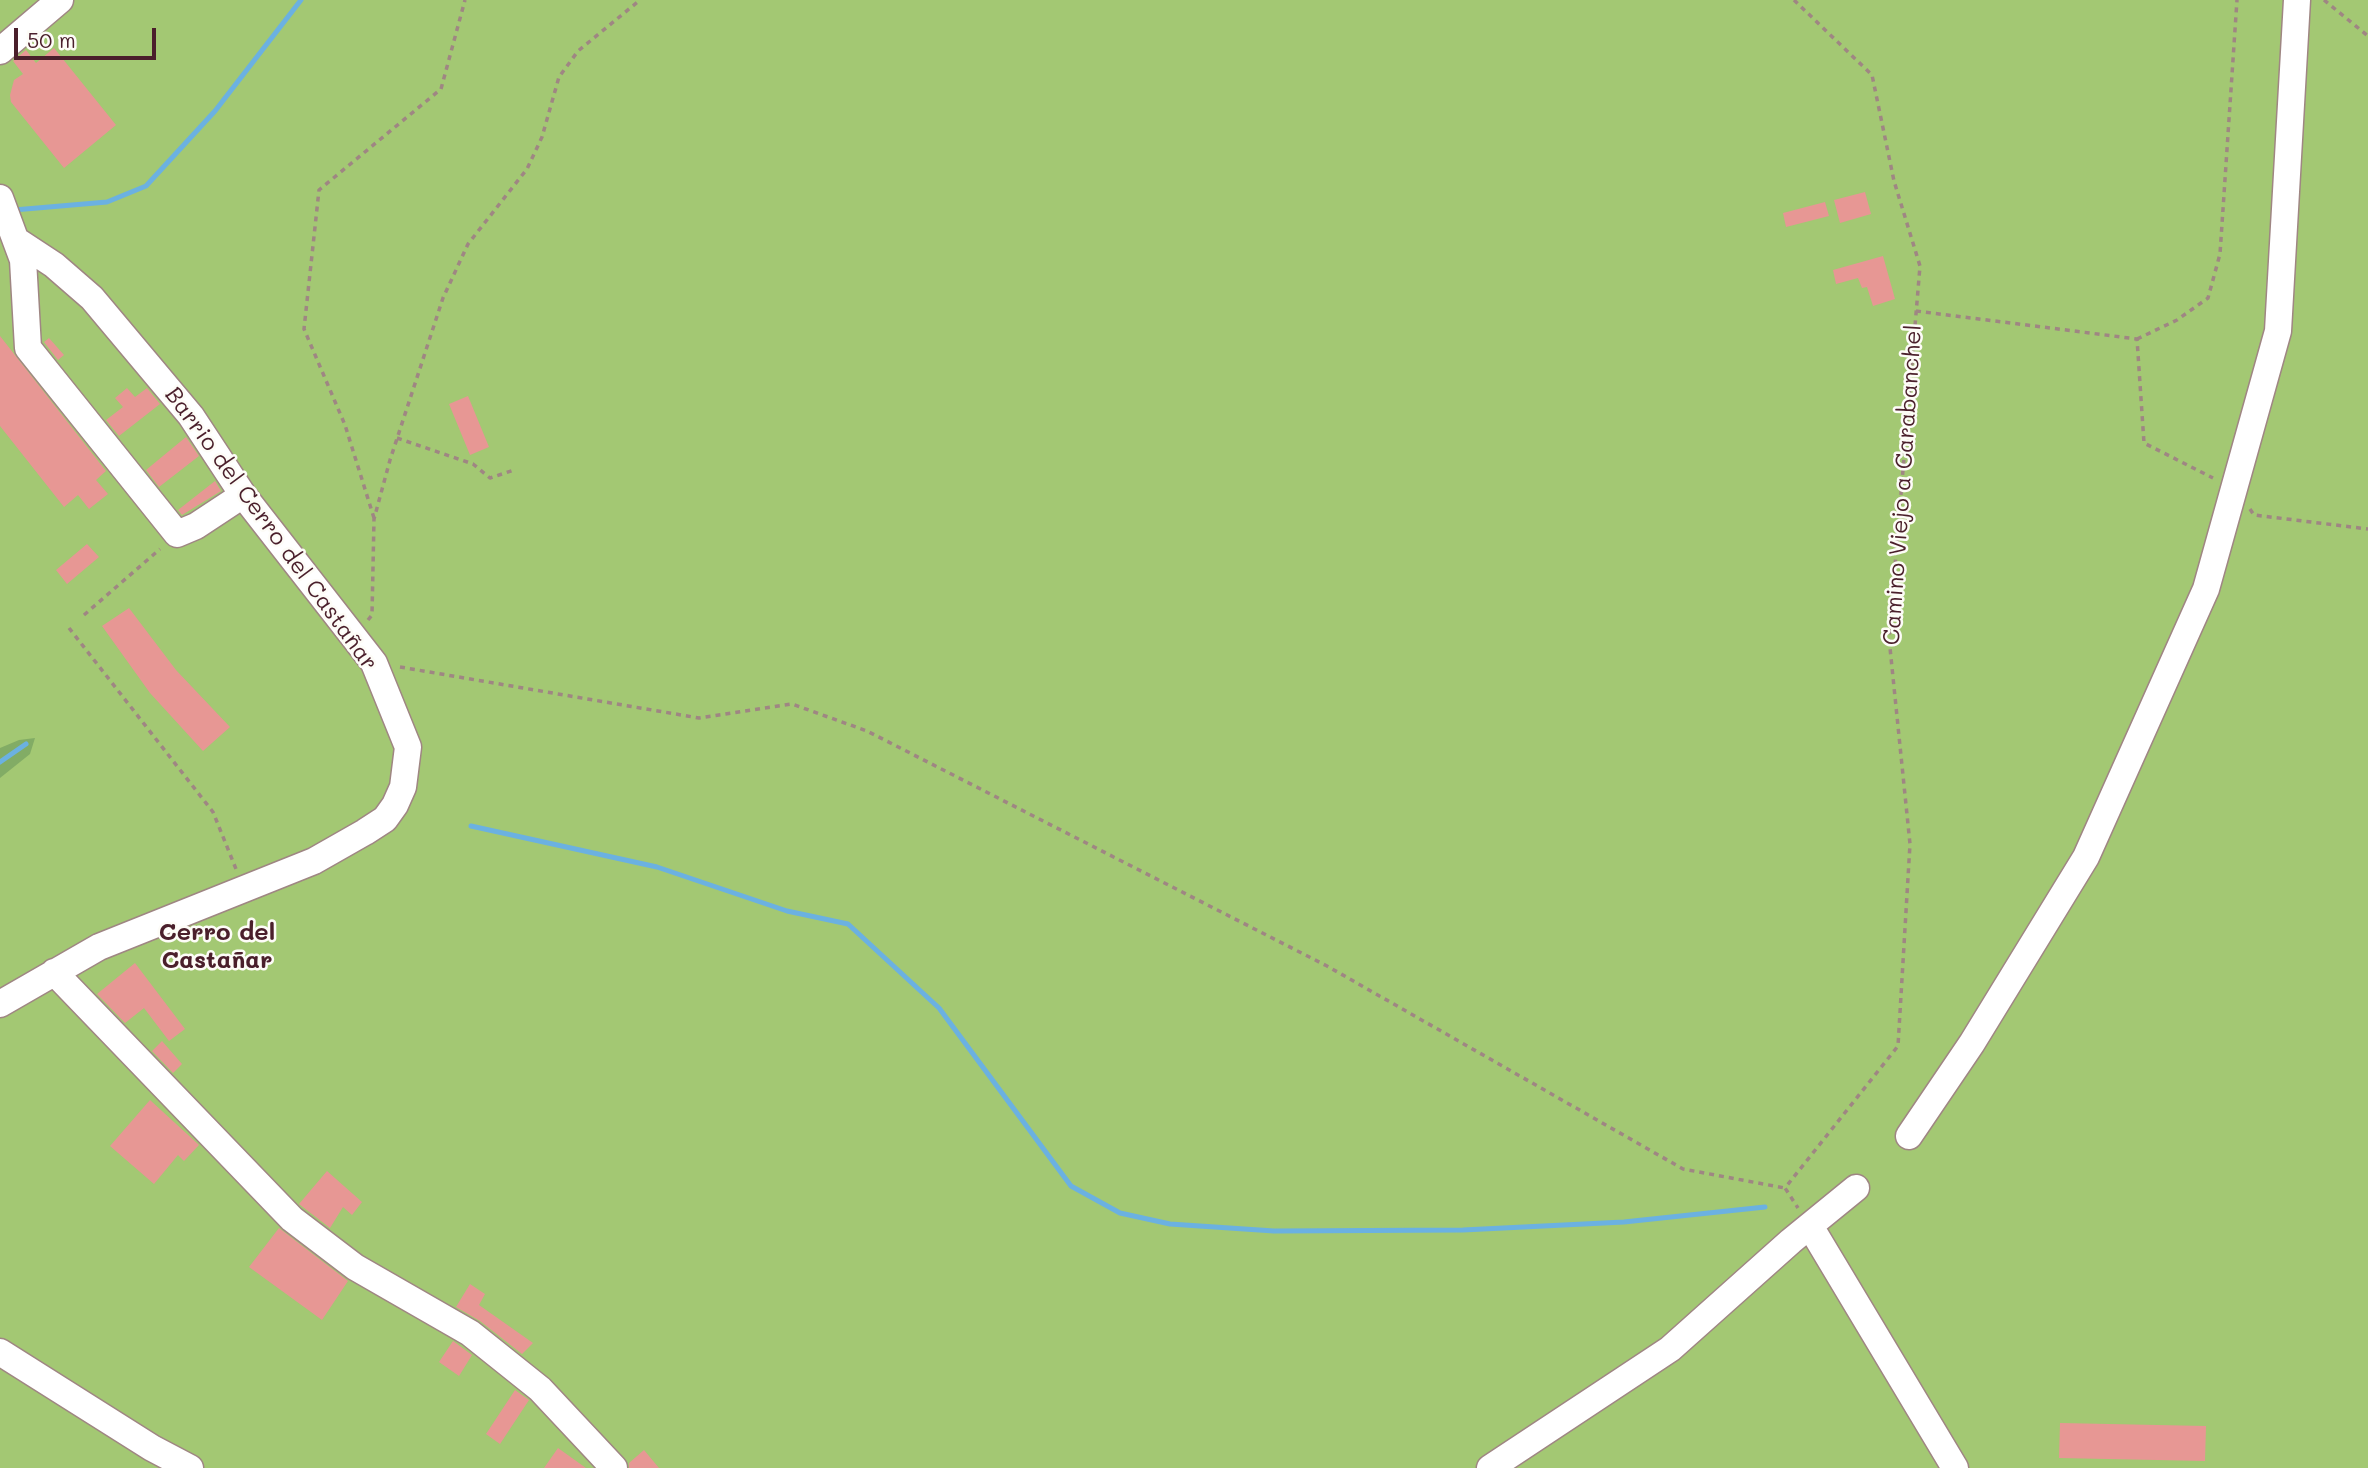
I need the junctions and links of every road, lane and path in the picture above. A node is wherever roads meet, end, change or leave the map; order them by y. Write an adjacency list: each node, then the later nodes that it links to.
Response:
1 (60, 0): 9 (street)
2 (465, 0): 18 (path)
3 (639, 0): 14 (path)
4 (1794, 0): 12 (path, Camino Viejo a Carabanchel)
5 (2237, 0): 13 (path)
6 (2297, 0): 16 (street)
7 (2324, 0): 8 (path)
8 (2368, 36)
9 (0, 51)
10 (0, 198): 11 (street)
11 (15, 237): 17 (street, Barrio del Cerro del Castañar); 20 (street)
12 (1916, 311): 13 (path); 29 (path, Camino Viejo a Carabanchel)
13 (2137, 339): 16 (path)
14 (397, 438): 15 (path); 18 (path)
15 (514, 470)
16 (2233, 488): 19 (path); 28 (street)
17 (243, 495): 20 (street); 23 (street, Barrio del Cerro del Castañar)
18 (374, 519): 23 (path)
19 (2368, 530)
20 (177, 534): 21 (path)
21 (84, 615)
22 (69, 628): 25 (path)
23 (349, 631): 24 (street, Barrio del Cerro del Castañar)
24 (374, 663): 25 (street, Barrio del Cerro del Castañar); 29 (path)
25 (244, 889): 26 (street, Barrio del Cerro del Castañar)
26 (54, 972): 27 (street, Barrio del Cerro del Castañar); 34 (street)
27 (0, 1004)
28 (1909, 1136)
29 (1785, 1188): 31 (path)
30 (1856, 1188): 31 (street)
31 (1810, 1226): 35 (street); 36 (street)
32 (0, 1352): 33 (street)
33 (190, 1468)
34 (614, 1468)
35 (1490, 1468)
36 (1955, 1468)

